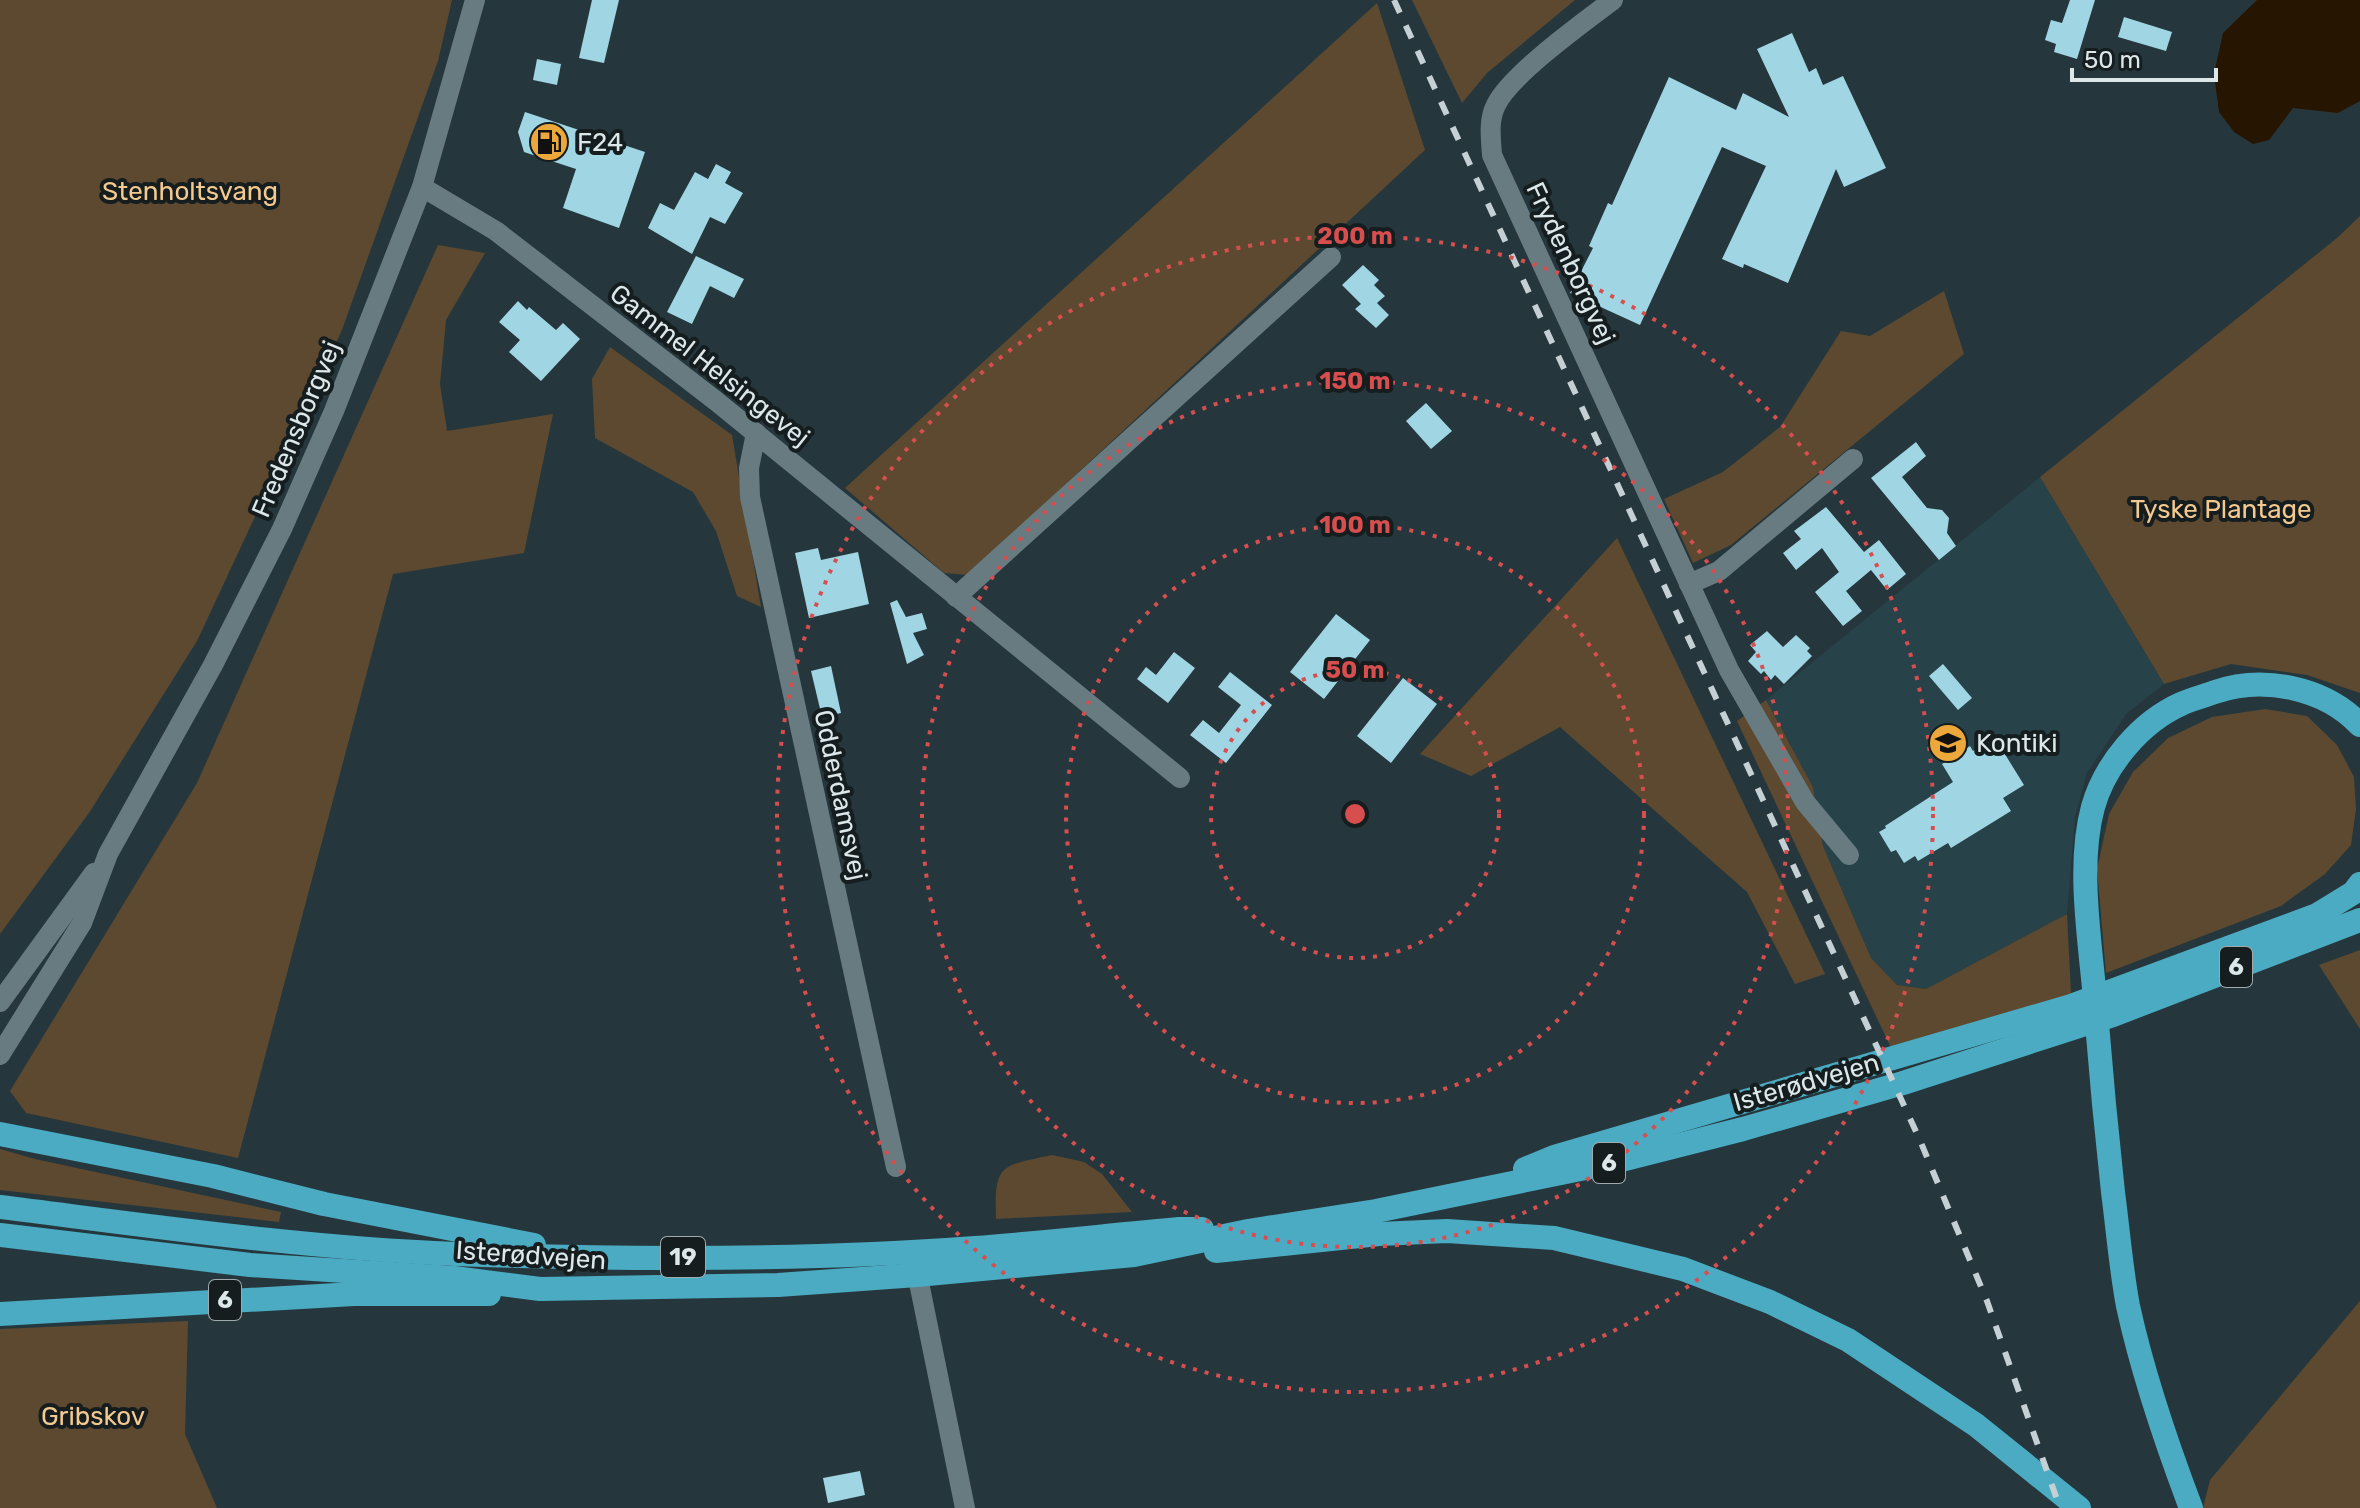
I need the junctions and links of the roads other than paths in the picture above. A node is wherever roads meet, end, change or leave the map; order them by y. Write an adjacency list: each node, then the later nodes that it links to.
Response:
1 (475, 0): 3 (street, Fredensborgvej)
2 (1613, 0): 7 (street, Frydenborgvej)
3 (422, 187): 5 (street, Gammel Helsingevej); 11 (street, Fredensborgvej)
4 (1331, 257): 8 (street)
5 (756, 433): 8 (street, Gammel Helsingevej); 18 (street, Odderdamsvej)
6 (1853, 459): 7 (street)
7 (1689, 584): 12 (street, Frydenborgvej)
8 (956, 597): 10 (street, Gammel Helsingevej)
9 (2360, 725): 30 (highway)
10 (1180, 778)
11 (108, 854): 15 (street, Fredensborgvej); 16 (street, Fredensborgvej)
12 (1849, 855)
13 (2360, 884): 19 (highway)
14 (2360, 920): 19 (highway, Isterødvejen / 6)
15 (0, 1002)
16 (0, 1055)
17 (6, 1130): 24 (highway)
18 (896, 1167)
19 (1473, 1191): 21 (highway, Isterødvejen / 6)
20 (0, 1207): 24 (highway, Isterødvejen / 19)
21 (1248, 1231): 23 (highway, Isterødvejen / 6); 25 (highway, Isterødvejen / 19)
22 (0, 1235): 26 (highway, Isterødvejen)
23 (1134, 1255): 25 (highway, Isterødvejen / 6); 29 (highway)
24 (603, 1258): 25 (highway, Isterødvejen / 19)
25 (915, 1263): 26 (highway, Isterødvejen / 6); 28 (street)
26 (540, 1289): 27 (highway, 6)
27 (0, 1314)
28 (965, 1508)
29 (2079, 1508)
30 (2191, 1508)

